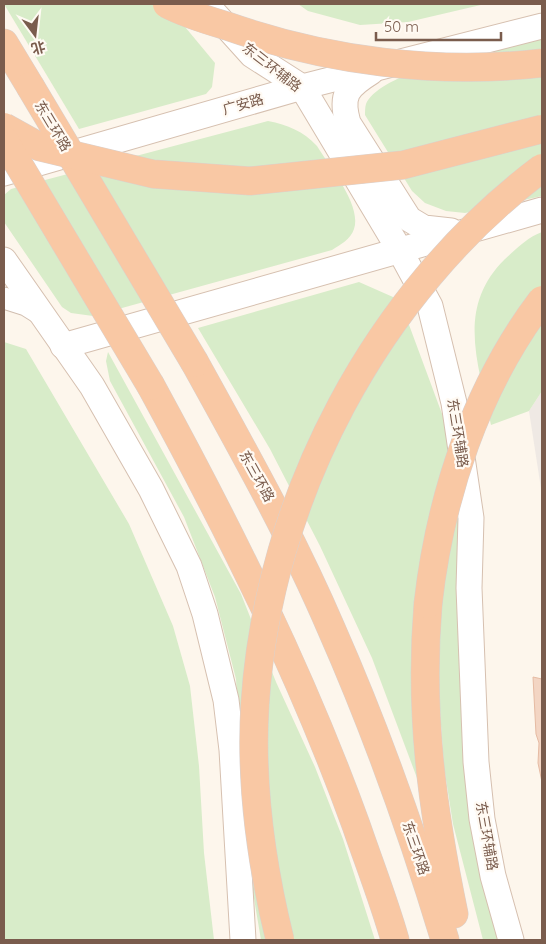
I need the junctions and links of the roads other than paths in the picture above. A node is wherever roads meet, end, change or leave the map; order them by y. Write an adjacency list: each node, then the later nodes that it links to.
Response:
1 (167, 4): 5 (highway, bridge)
2 (206, 4): 7 (main road, 东三环辅路)
3 (542, 26): 6 (main road, 广安路)
4 (4, 43): 24 (highway, 东三环路, bridge)
5 (542, 63)
6 (380, 67): 7 (main road, 广安路); 14 (main road)
7 (302, 87): 12 (main road, 广安路); 15 (main road, 东三环辅路)
8 (4, 127): 9 (highway, bridge)
9 (542, 129)
10 (4, 140): 23 (highway, bridge)
11 (542, 168): 22 (highway, bridge)
12 (4, 173)
13 (542, 210): 14 (main road)
14 (466, 231): 15 (main road)
15 (399, 249): 20 (main road); 26 (main road, 东三环辅路)
16 (4, 260): 19 (main road)
17 (4, 298): 19 (street)
18 (542, 300): 25 (highway, bridge)
19 (42, 315): 20 (main road)
20 (63, 346): 21 (main road)
21 (244, 940)
22 (280, 940)
23 (395, 940)
24 (445, 940)
25 (460, 940)
26 (511, 940)

